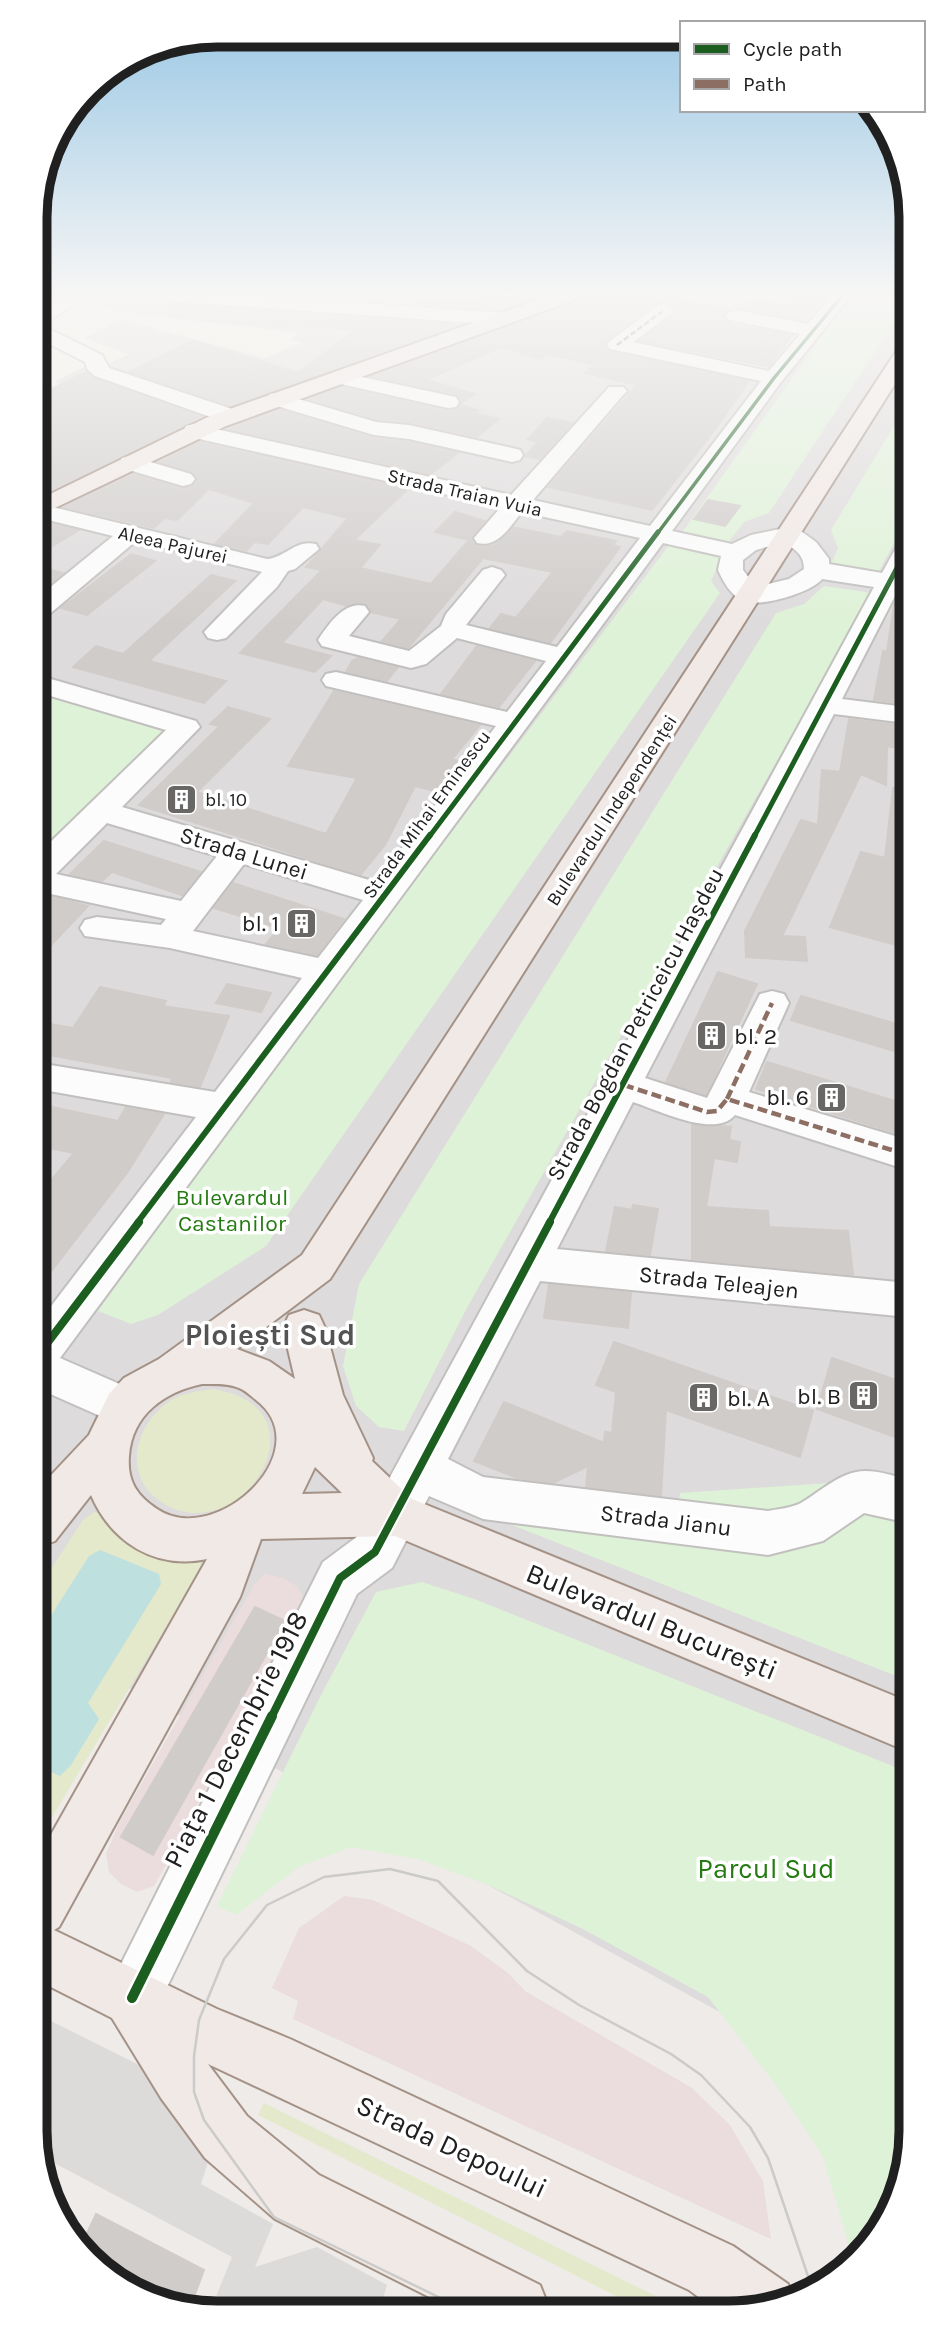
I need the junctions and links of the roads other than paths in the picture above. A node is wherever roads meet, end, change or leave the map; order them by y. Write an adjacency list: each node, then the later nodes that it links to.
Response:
1 (200, 406): 7 (street)
2 (259, 406): 7 (main road)
3 (300, 406): 9 (street)
4 (603, 406): 13 (street)
5 (753, 406): 19 (street, Strada Mihai Eminescu)
6 (871, 406): 18 (main road, Bulevardul Independenței)
7 (230, 416): 8 (main road)
8 (194, 431): 10 (main road); 13 (street, Strada Traian Vuia)
9 (512, 455)
10 (130, 463): 11 (street); 12 (main road)
11 (183, 479)
12 (48, 502)
13 (517, 503): 15 (street, Strada Traian Vuia); 20 (street)
14 (48, 509): 16 (street, Aleea Pajurei)
15 (564, 514): 17 (street); 19 (street, Strada Traian Vuia)
16 (130, 534): 23 (street, Aleea Pajurei); 28 (street)
17 (547, 534)
18 (789, 534): 22 (street); 24 (street); 27 (main road, Bulevardul Independenței)
19 (657, 535): 22 (street, Strada Traian Vuia); 32 (street, Strada Mihai Eminescu)
20 (486, 538)
21 (307, 549): 23 (street)
22 (735, 552): 27 (street)
23 (279, 566): 31 (street)
24 (816, 570): 26 (street); 27 (street)
25 (492, 575): 30 (street)
26 (898, 583): 35 (street, Strada Bogdan Petriceicu Hașdeu)
27 (750, 595): 53 (main road, Bulevardul Independenței)
28 (48, 602)
29 (356, 612): 30 (street)
30 (455, 630): 32 (street)
31 (218, 632)
32 (563, 657): 37 (street, Strada Mihai Eminescu)
33 (336, 680): 37 (street)
34 (48, 686): 38 (street)
35 (825, 705): 36 (street); 48 (street, Strada Bogdan Petriceicu Hașdeu)
36 (899, 714)
37 (513, 722): 42 (street, Strada Mihai Eminescu)
38 (101, 811): 39 (street, Strada Lunei); 40 (street)
39 (238, 851): 42 (street, Strada Lunei); 43 (street)
40 (48, 864)
41 (48, 883): 43 (street)
42 (386, 896): 45 (street, Strada Mihai Eminescu)
43 (178, 925): 44 (street); 45 (street)
44 (97, 928)
45 (327, 972): 50 (street, Strada Mihai Eminescu)
46 (772, 1003): 49 (street)
47 (48, 1078): 50 (street)
48 (624, 1085): 49 (street); 52 (street, Strada Bogdan Petriceicu Hașdeu)
49 (727, 1099): 51 (street)
50 (225, 1108): 56 (street, Strada Mihai Eminescu)
51 (899, 1152)
52 (529, 1263): 54 (street, Strada Teleajen); 62 (street, Strada Bogdan Petriceicu Hașdeu)
53 (316, 1267): 55 (main road, Bulevardul Independenței); 57 (main road, Bulevardul Independenței)
54 (898, 1299)
55 (304, 1328): 60 (main road, Bulevardul Independenței); 64 (main road)
56 (47, 1343)
57 (175, 1371): 59 (main road, Bulevardul Independenței); 60 (main road, Bulevardul Independenței)
58 (47, 1373): 59 (street)
59 (125, 1407): 61 (main road, Bulevardul Independenței)
60 (292, 1412): 64 (main road, Bulevardul București); 66 (main road, Bulevardul Independenței)
61 (106, 1448): 65 (main road); 66 (main road, Bulevardul Independenței)
62 (420, 1467): 63 (street, Strada Jianu); 64 (street, Strada Bogdan Petriceicu Hașdeu)
63 (898, 1499)
64 (398, 1511): 66 (main road, Bulevardul București); 67 (main road, Bulevardul București); 70 (street, Piața 1 Decembrie 1918)
65 (47, 1513)
66 (250, 1522): 68 (main road)
67 (898, 1722)
68 (47, 1895)
69 (47, 1956): 70 (main road, Strada Depoului)
70 (132, 1998): 71 (main road, Strada Depoului); 72 (main road)
71 (753, 2299)
72 (503, 2301)

